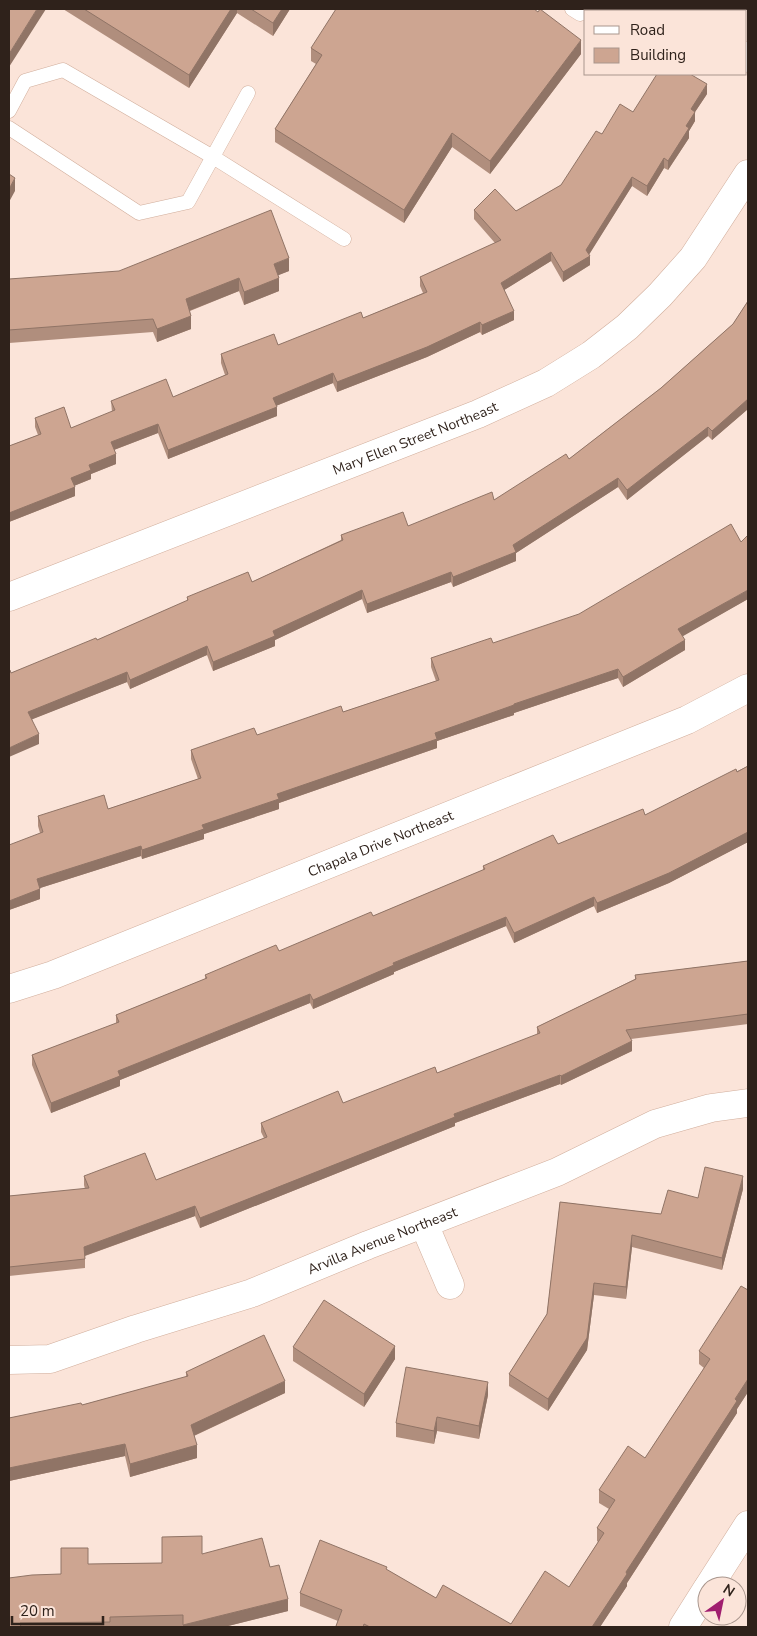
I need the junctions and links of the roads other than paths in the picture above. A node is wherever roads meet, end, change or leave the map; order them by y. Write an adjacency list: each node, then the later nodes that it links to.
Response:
1 (248, 93): 4 (lane)
2 (9, 111): 4 (lane)
3 (9, 128): 4 (lane)
4 (213, 157): 6 (lane)
5 (748, 174): 7 (street, Mary Ellen Street Northeast)
6 (344, 240)
7 (9, 597)
8 (748, 688): 9 (street, Chapala Drive Northeast)
9 (9, 989)
10 (748, 1103): 11 (street, Arvilla Avenue Northeast)
11 (424, 1224): 12 (street); 13 (street, Arvilla Avenue Northeast)
12 (450, 1285)
13 (9, 1360)
14 (748, 1524): 15 (street)
15 (715, 1576)
16 (697, 1605): 17 (street)
17 (683, 1627)

